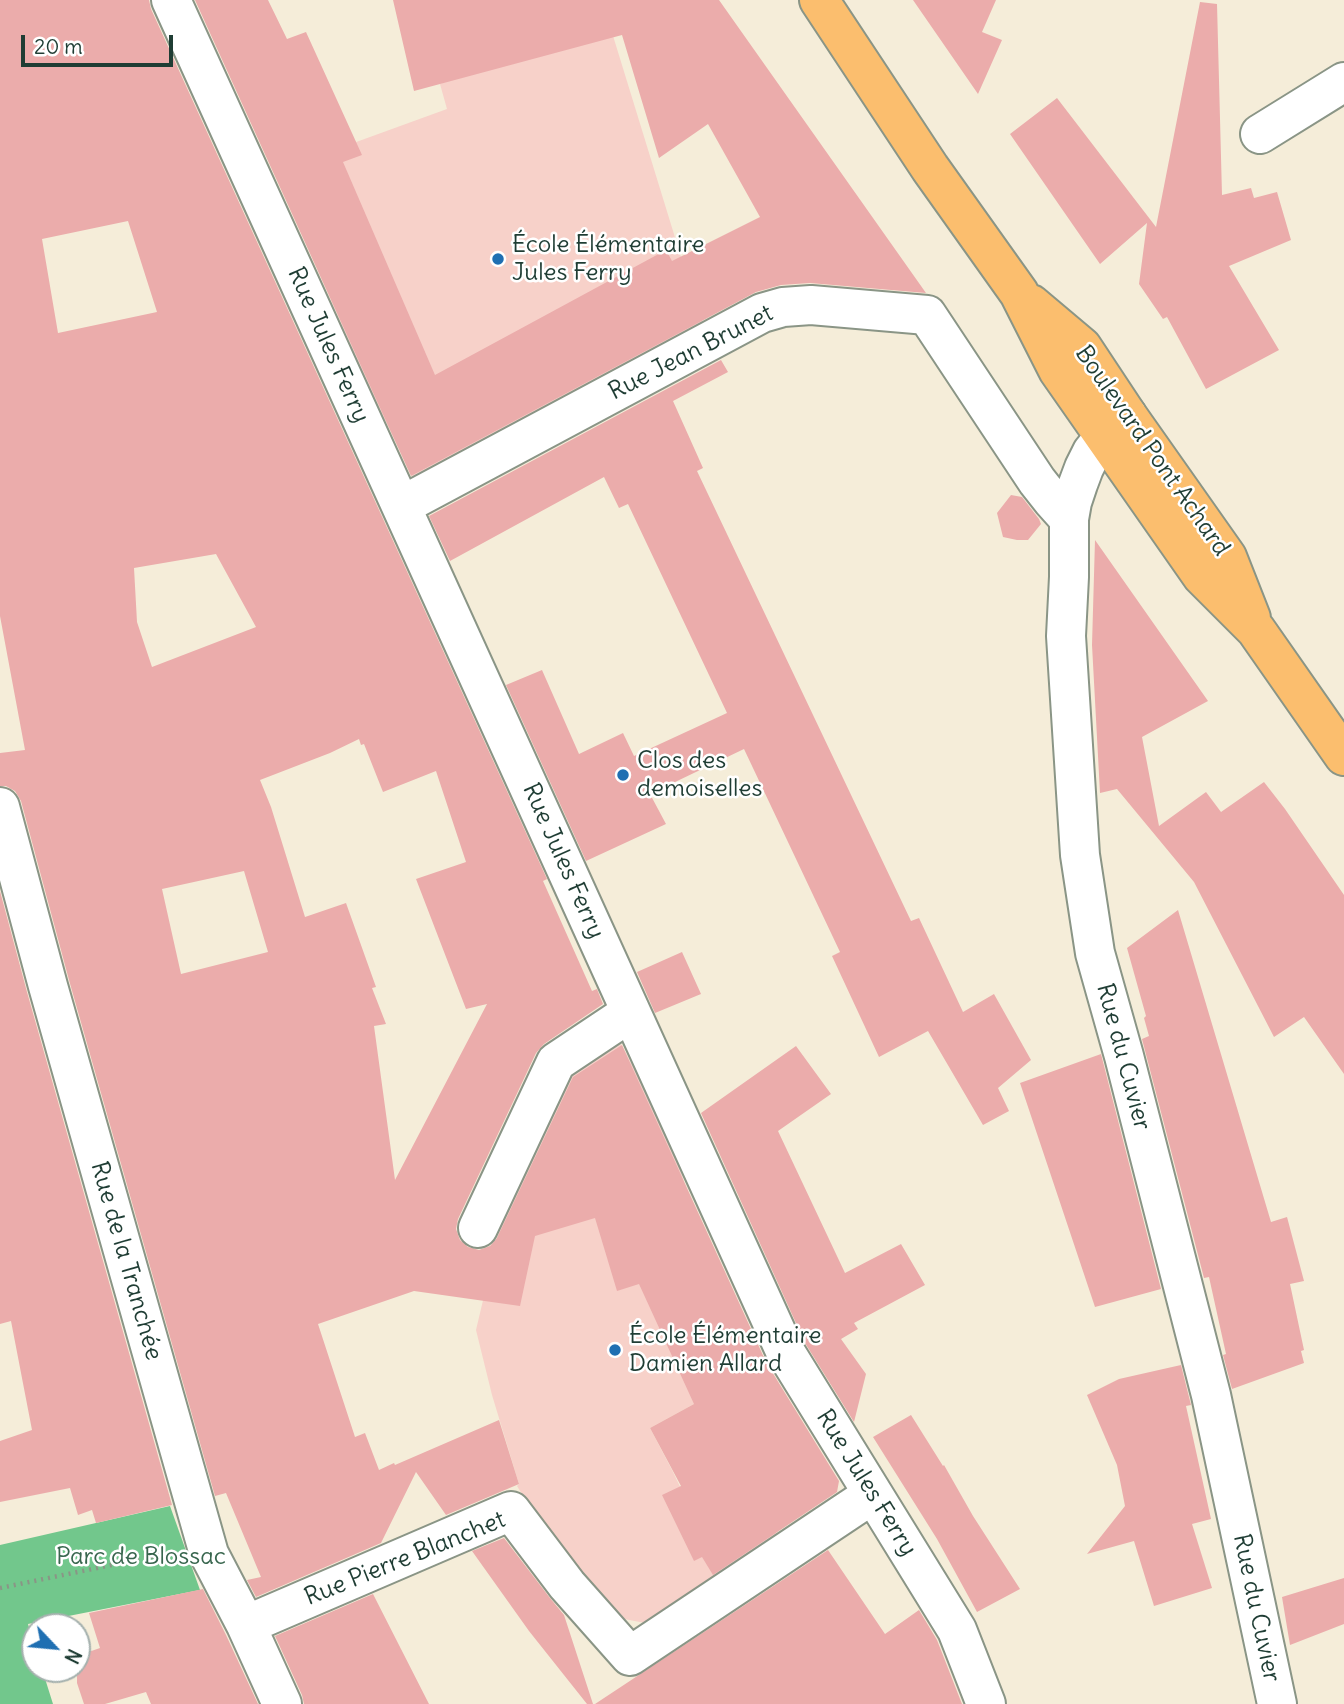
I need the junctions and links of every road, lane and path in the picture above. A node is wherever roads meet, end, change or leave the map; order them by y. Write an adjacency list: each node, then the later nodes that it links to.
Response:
1 (171, 0): 6 (street, Rue Jules Ferry)
2 (819, 0): 5 (main road, Boulevard Pont Achard)
3 (1344, 82): 4 (street)
4 (1260, 134)
5 (1116, 425): 7 (street, Rue du Cuvier); 8 (main road, Boulevard Pont Achard)
6 (401, 506): 7 (street, Rue Jean Brunet); 10 (street, Rue Jules Ferry)
7 (1069, 519): 18 (street, Rue du Cuvier)
8 (1344, 756)
9 (0, 807): 15 (street, Rue de la Tranchée)
10 (632, 1012): 11 (street); 12 (street, Rue Jules Ferry)
11 (478, 1227)
12 (873, 1494): 15 (street, Rue Pierre Blanchet); 17 (street, Rue Jules Ferry)
13 (172, 1552): 14 (path)
14 (0, 1588)
15 (246, 1625): 16 (street, Rue de la Tranchée)
16 (282, 1704)
17 (986, 1704)
18 (1277, 1704)

